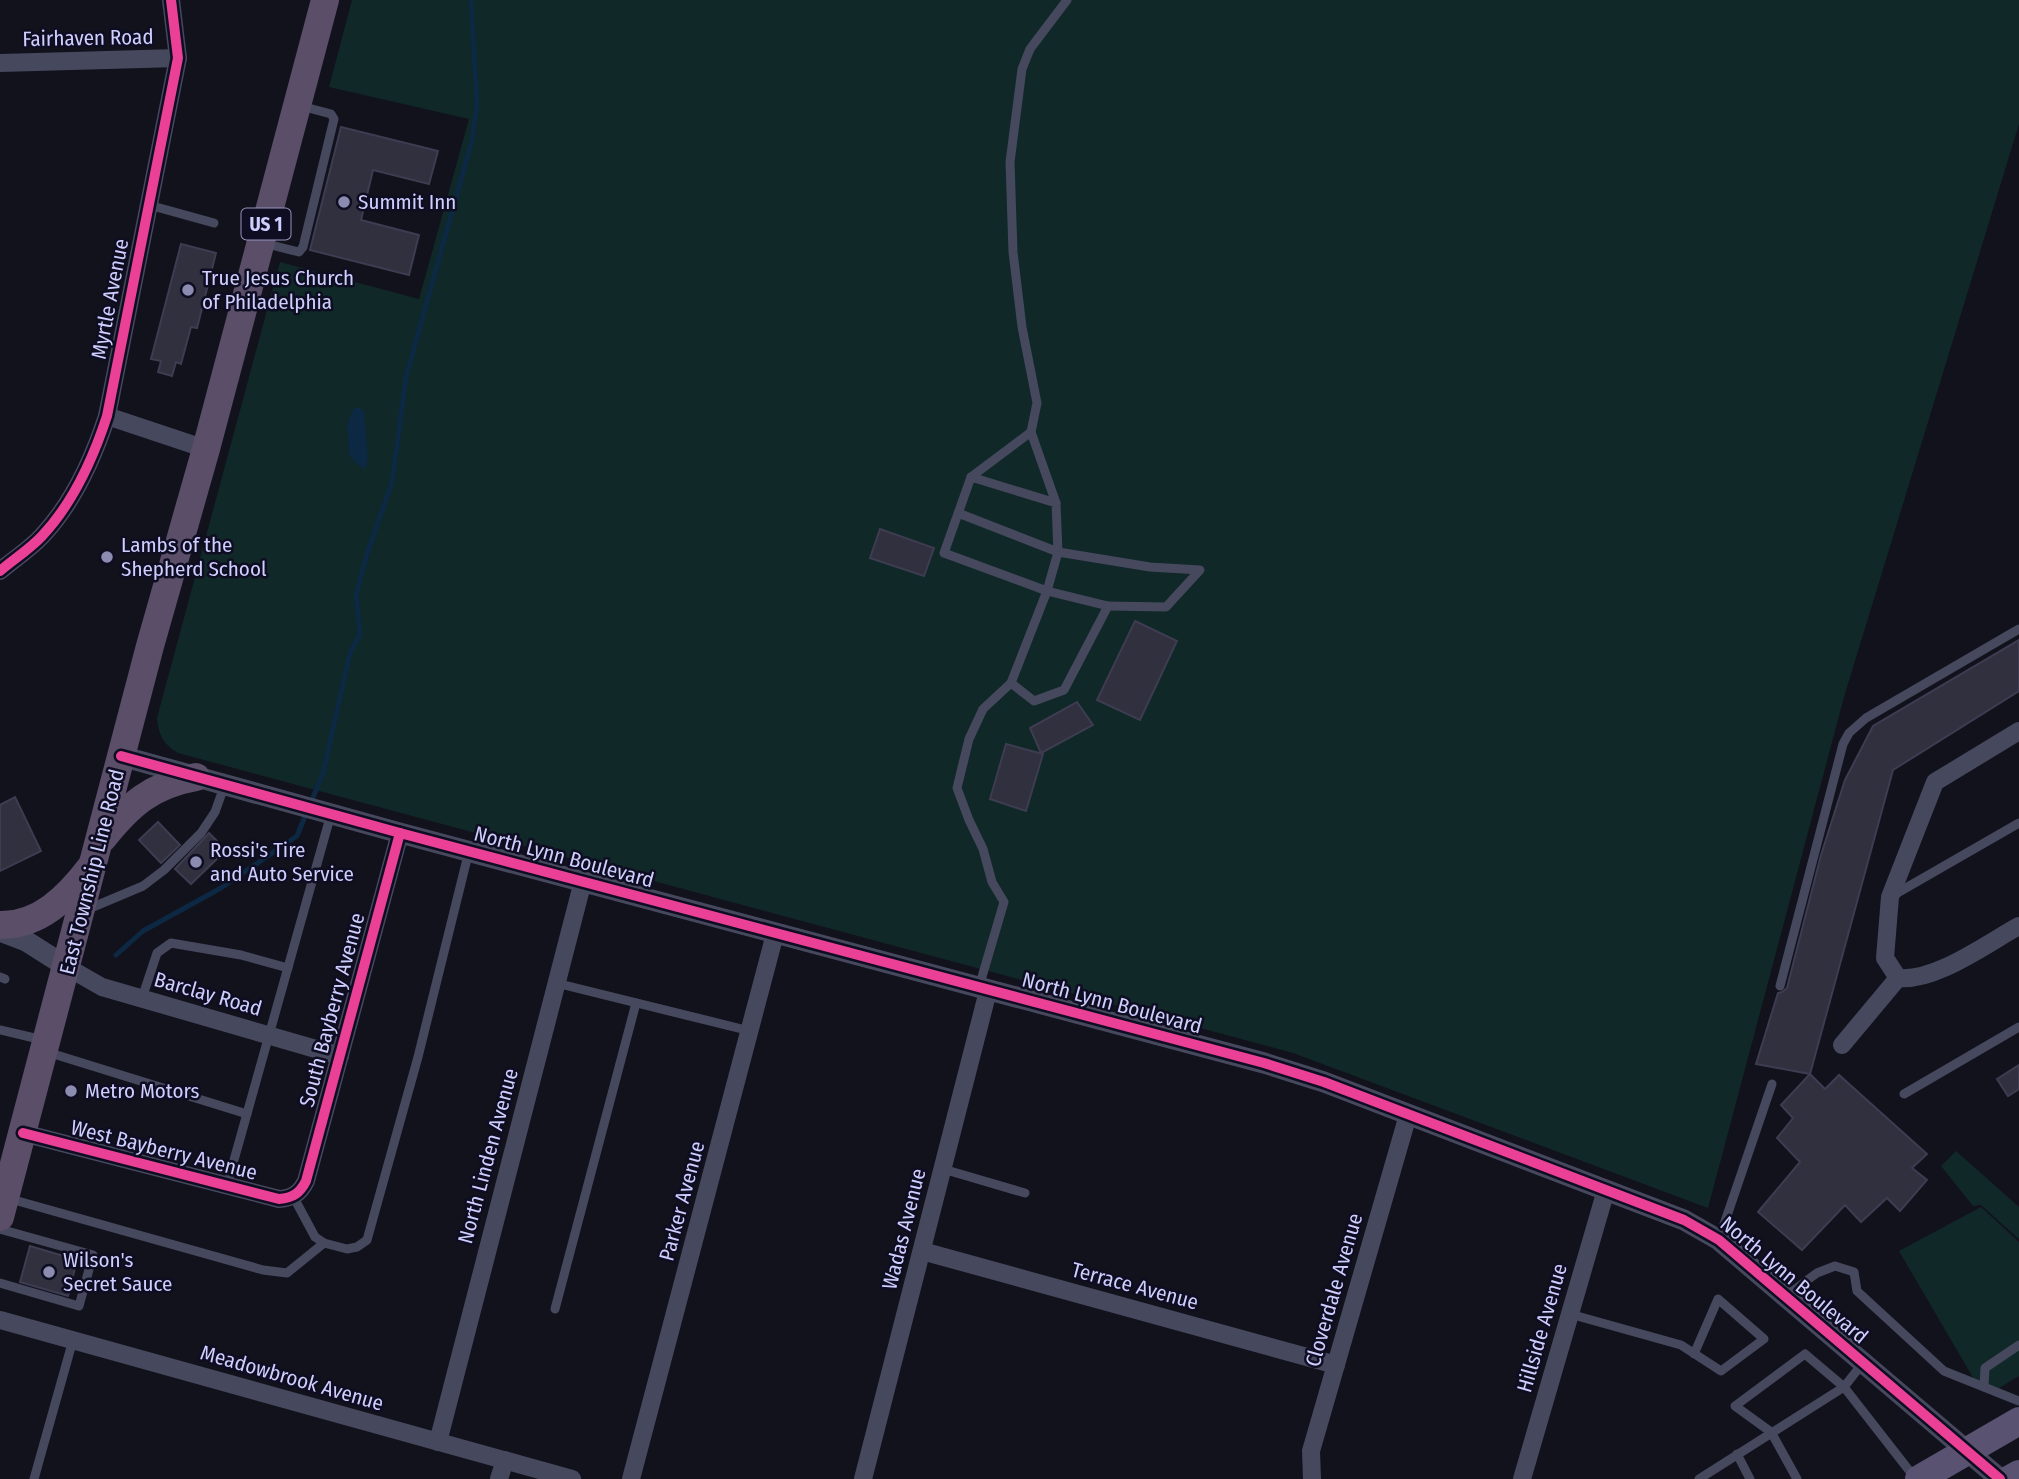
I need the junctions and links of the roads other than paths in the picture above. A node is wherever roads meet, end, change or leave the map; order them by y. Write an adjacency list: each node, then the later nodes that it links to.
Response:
1 (171, 0): 4 (street, Myrtle Avenue)
2 (325, 0): 6 (highway, East Township Line Road / US 1)
3 (1067, 0): 11 (lane)
4 (178, 58): 5 (street, Fairhaven Road); 7 (street, Myrtle Avenue)
5 (0, 63)
6 (297, 105): 9 (highway, East Township Line Road / US 1); 9 (lane)
7 (149, 205): 8 (lane); 10 (street, Myrtle Avenue)
8 (214, 223)
9 (261, 242): 12 (highway, East Township Line Road / US 1)
10 (107, 416): 12 (street); 17 (street, Myrtle Avenue)
11 (1031, 432): 13 (lane); 14 (lane)
12 (206, 449): 23 (highway, East Township Line Road / US 1)
13 (971, 477): 14 (lane); 15 (lane)
14 (1056, 503): 16 (lane)
15 (958, 513): 16 (lane); 18 (lane)
16 (1058, 552): 18 (lane); 19 (lane)
17 (0, 571)
18 (1047, 591): 19 (lane); 21 (lane)
19 (1108, 606): 21 (lane)
20 (2019, 629): 41 (lane)
21 (1011, 683): 42 (lane)
22 (2019, 731): 32 (street)
23 (121, 756): 24 (street, North Lynn Boulevard); 30 (highway, East Township Line Road / US 1)
24 (196, 776): 25 (street, North Lynn Boulevard); 30 (highway)
25 (225, 784): 26 (street, North Lynn Boulevard); 33 (lane)
26 (315, 809): 28 (street, North Lynn Boulevard); 38 (lane)
27 (2019, 823): 32 (lane)
28 (400, 833): 29 (street, North Lynn Boulevard); 51 (street, South Bayberry Avenue)
29 (470, 851): 31 (street, North Lynn Boulevard); 65 (lane)
30 (97, 853): 33 (highway, East Township Line Road / US 1); 35 (highway)
31 (583, 881): 36 (street, North Lynn Boulevard); 40 (street, North Linden Avenue)
32 (1890, 897): 39 (street)
33 (81, 912): 37 (highway, East Township Line Road / US 1)
34 (2019, 926): 39 (street)
35 (0, 928): 37 (street)
36 (775, 934): 42 (street, North Lynn Boulevard); 47 (street, Parker Avenue)
37 (67, 967): 43 (street, Barclay Road); 50 (highway, East Township Line Road / US 1)
38 (288, 968): 43 (lane); 48 (lane)
39 (1898, 978): 49 (street)
40 (556, 983): 44 (lane); 82 (street, North Linden Avenue)
41 (1780, 986)
42 (983, 990): 55 (street, North Lynn Boulevard); 57 (street, Wadas Avenue)
43 (142, 998): 48 (street, Barclay Road)
44 (636, 1003): 47 (lane); 69 (lane)
45 (2019, 1027): 53 (lane)
46 (0, 1030): 50 (lane)
47 (750, 1031): 90 (street, Parker Avenue)
48 (269, 1035): 51 (street, Barclay Road); 54 (lane)
49 (1842, 1045)
50 (46, 1047): 54 (lane); 56 (highway, East Township Line Road / US 1)
51 (340, 1056): 62 (street, South Bayberry Avenue)
52 (1772, 1084): 64 (lane)
53 (1905, 1094)
54 (247, 1114): 58 (lane)
55 (1408, 1115): 59 (street, North Lynn Boulevard); 76 (street, Cloverdale Avenue)
56 (23, 1133): 58 (street, West Bayberry Avenue); 60 (highway, East Township Line Road / US 1)
57 (943, 1169): 61 (lane); 66 (street, Wadas Avenue)
58 (227, 1185): 62 (street, West Bayberry Avenue)
59 (1606, 1191): 64 (street, North Lynn Boulevard); 70 (street, Hillside Avenue)
60 (4, 1192): 65 (lane)
61 (1025, 1193)
62 (294, 1195): 65 (lane)
63 (0, 1229): 67 (lane)
64 (1719, 1240): 68 (street, North Lynn Boulevard)
65 (324, 1243)
66 (922, 1251): 76 (street, Terrace Avenue); 91 (street, Wadas Avenue)
67 (0, 1283)
68 (1785, 1296): 75 (street, North Lynn Boulevard); 78 (lane)
69 (555, 1309)
70 (1570, 1314): 74 (lane); 93 (street, Hillside Avenue)
71 (0, 1320): 72 (street, Meadowbrook Avenue)
72 (73, 1340): 82 (street, Meadowbrook Avenue); 87 (lane)
73 (2019, 1345): 78 (lane)
74 (1694, 1354): 74 (lane)
75 (1863, 1362): 77 (lane); 83 (street, North Lynn Boulevard)
76 (1336, 1365): 92 (street, Cloverdale Avenue)
77 (1844, 1387): 81 (lane); 81 (lane); 97 (lane)
78 (1984, 1387): 79 (lane)
79 (2019, 1401)
80 (2019, 1421): 83 (main road)
81 (1771, 1432): 84 (lane); 96 (lane)
82 (438, 1442): 85 (street, Meadowbrook Avenue)
83 (1967, 1451): 97 (main road); 98 (street, North Lynn Boulevard)
84 (1737, 1454): 94 (lane); 95 (lane)
85 (505, 1460): 88 (street); 89 (street, Meadowbrook Avenue)
86 (2019, 1474): 99 (main road)
87 (34, 1479)
88 (499, 1479)
89 (572, 1479)
90 (631, 1479)
91 (863, 1479)
92 (1312, 1479)
93 (1522, 1479)
94 (1699, 1479)
95 (1750, 1479)
96 (1797, 1479)
97 (1918, 1479)
98 (2000, 1479)
99 (2010, 1479)

